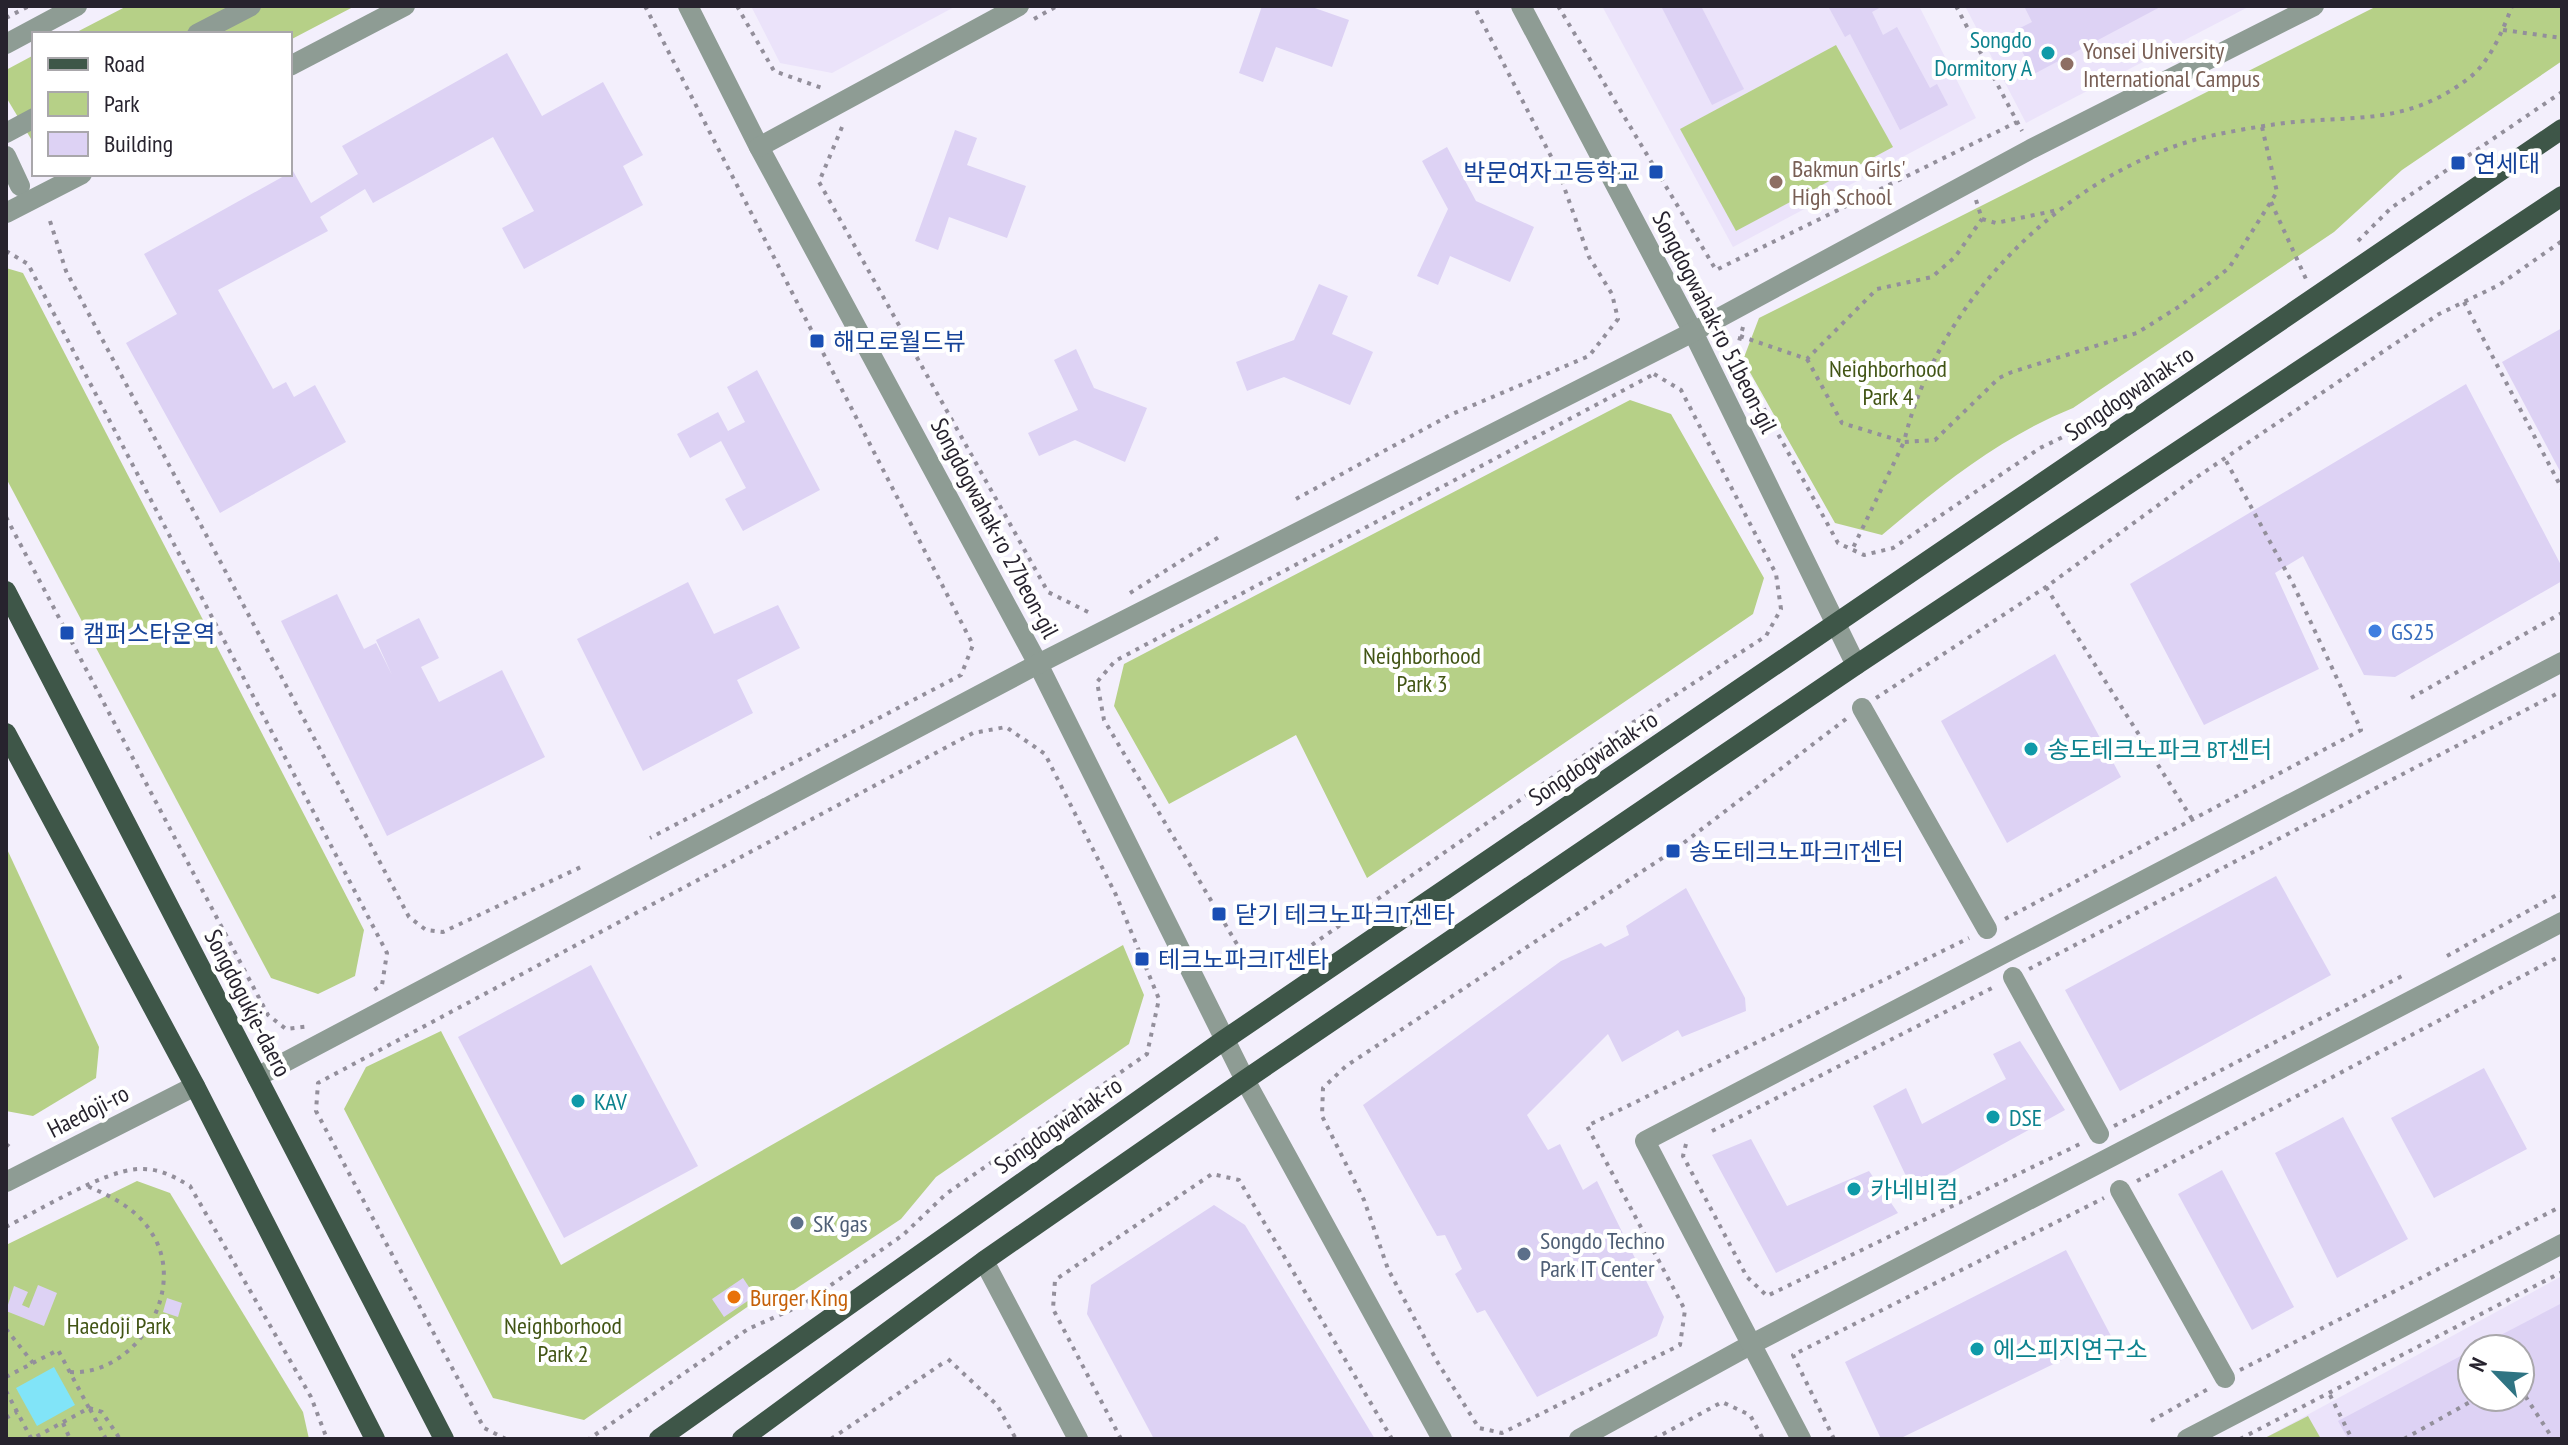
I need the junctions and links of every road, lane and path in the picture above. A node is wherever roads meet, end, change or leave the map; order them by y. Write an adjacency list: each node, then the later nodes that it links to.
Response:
1 (29, 6): 16 (path)
2 (77, 6): 20 (street)
3 (251, 6): 18 (street)
4 (405, 6): 21 (street)
5 (645, 6): 78 (path)
6 (688, 6): 30 (street, Songdogwahak-ro 27beon-gil)
7 (737, 6): 22 (path)
8 (1057, 6): 15 (path)
9 (1474, 6): 59 (path)
10 (1521, 6): 52 (street, Songdogwahak-ro 51beon-gil)
11 (1558, 6): 26 (path)
12 (1956, 6): 26 (path)
13 (2314, 6): 31 (street)
14 (2512, 6): 17 (path)
15 (1024, 14): 30 (street)
16 (6, 18)
17 (2503, 30): 19 (path); 27 (path)
18 (201, 32)
19 (2562, 38)
20 (6, 44)
21 (292, 65)
22 (820, 89)
23 (2562, 92): 45 (path)
24 (32, 119): 29 (street)
25 (853, 121): 67 (path)
26 (2017, 122): 31 (path)
27 (2262, 127): 38 (path); 40 (path)
28 (2562, 129): 68 (main road, Songdogwahak-ro)
29 (6, 133)
30 (759, 147): 71 (street, Songdogwahak-ro 27beon-gil)
31 (2031, 149): 52 (street)
32 (6, 156): 34 (street)
33 (78, 176): 41 (street)
34 (20, 186)
35 (1986, 195): 37 (path)
36 (2562, 196): 72 (main road)
37 (1976, 200): 39 (path); 42 (path)
38 (2271, 202): 48 (path); 56 (path)
39 (1962, 207)
40 (2061, 209): 42 (path); 56 (path)
41 (6, 213)
42 (1982, 219): 54 (path)
43 (50, 221): 79 (path)
44 (2562, 241): 50 (path)
45 (2351, 249)
46 (6, 251): 87 (path)
47 (2317, 271): 48 (path)
48 (2306, 279): 49 (path)
49 (2293, 287)
50 (2464, 302): 57 (path); 58 (path)
51 (1745, 320): 53 (path)
52 (1693, 332): 68 (street, Songdogwahak-ro 51beon-gil); 71 (street)
53 (1740, 336): 54 (path); 62 (path)
54 (1807, 359): 56 (path)
55 (2092, 423): 62 (path)
56 (1904, 442): 62 (path)
57 (2225, 459): 63 (path); 77 (path)
58 (2562, 489)
59 (1296, 499)
60 (6, 517): 88 (path)
61 (1219, 537): 65 (path)
62 (1852, 550)
63 (2046, 587): 75 (path); 77 (path)
64 (6, 591): 90 (main road, Songdogukje-daero)
65 (1120, 599)
66 (2562, 613): 74 (path)
67 (1095, 615)
68 (1836, 625): 72 (street, Songdogwahak-ro 51beon-gil); 89 (main road, Songdogwahak-ro)
69 (1766, 636): 69 (path)
70 (2562, 662): 106 (street)
71 (1038, 664): 89 (street, Songdogwahak-ro 27beon-gil); 90 (street)
72 (1856, 665): 91 (main road)
73 (2562, 691): 86 (path)
74 (2411, 698)
75 (1862, 708): 82 (street); 82 (path)
76 (6, 733): 92 (main road)
77 (2193, 819): 82 (path)
78 (650, 838)
79 (583, 866)
80 (2562, 892): 84 (path)
81 (2562, 922): 106 (street)
82 (1987, 929)
83 (2562, 955): 98 (path)
84 (2447, 956)
85 (2402, 976): 93 (path)
86 (2013, 977): 93 (street); 93 (path)
87 (369, 993)
88 (314, 1025)
89 (1224, 1040): 91 (street, Songdogwahak-ro 27beon-gil); 132 (main road, Songdogwahak-ro)
90 (257, 1077): 129 (main road, Songdogukje-daero)
91 (1245, 1080): 103 (main road); 139 (street, Songdogwahak-ro 27beon-gil)
92 (195, 1086): 96 (street, Haedoji-ro); 128 (main road)
93 (2099, 1134)
94 (6, 1144): 95 (path)
95 (12, 1149)
96 (6, 1182)
97 (87, 1186): 101 (path); 110 (path); 127 (path)
98 (2113, 1194): 100 (path); 112 (street); 144 (path)
99 (2562, 1206): 112 (path)
100 (2113, 1211)
101 (6, 1227)
102 (2562, 1244): 145 (street)
103 (984, 1261): 133 (main road); 136 (street)
104 (2562, 1272): 114 (path)
105 (6, 1329): 108 (path)
106 (1752, 1344): 140 (street); 143 (street)
107 (948, 1359): 135 (path)
108 (33, 1363): 110 (path); 111 (path)
109 (943, 1363): 134 (path)
110 (70, 1372): 116 (path)
111 (6, 1377)
112 (2219, 1382): 121 (path)
113 (6, 1391): 115 (path)
114 (2330, 1394): 146 (path); 147 (path)
115 (8, 1398): 118 (path)
116 (89, 1408): 122 (path); 125 (path); 126 (path)
117 (2456, 1410): 148 (path)
118 (17, 1412): 120 (path); 123 (path)
119 (2536, 1413): 149 (path)
120 (6, 1418)
121 (2151, 1421)
122 (63, 1422): 123 (path); 124 (path)
123 (31, 1439)
124 (70, 1439)
125 (106, 1439)
126 (120, 1439)
127 (327, 1439)
128 (375, 1439)
129 (444, 1439)
130 (506, 1439): 131 (path)
131 (589, 1439)
132 (659, 1439)
133 (742, 1439)
134 (831, 1439)
135 (1016, 1439)
136 (1078, 1439)
137 (1121, 1439): 138 (path)
138 (1392, 1439)
139 (1442, 1439)
140 (1579, 1439)
141 (1654, 1439): 142 (path)
142 (1763, 1439)
143 (1801, 1439)
144 (1834, 1439)
145 (2187, 1439)
146 (2240, 1439)
147 (2352, 1439)
148 (2404, 1439)
149 (2553, 1439)

